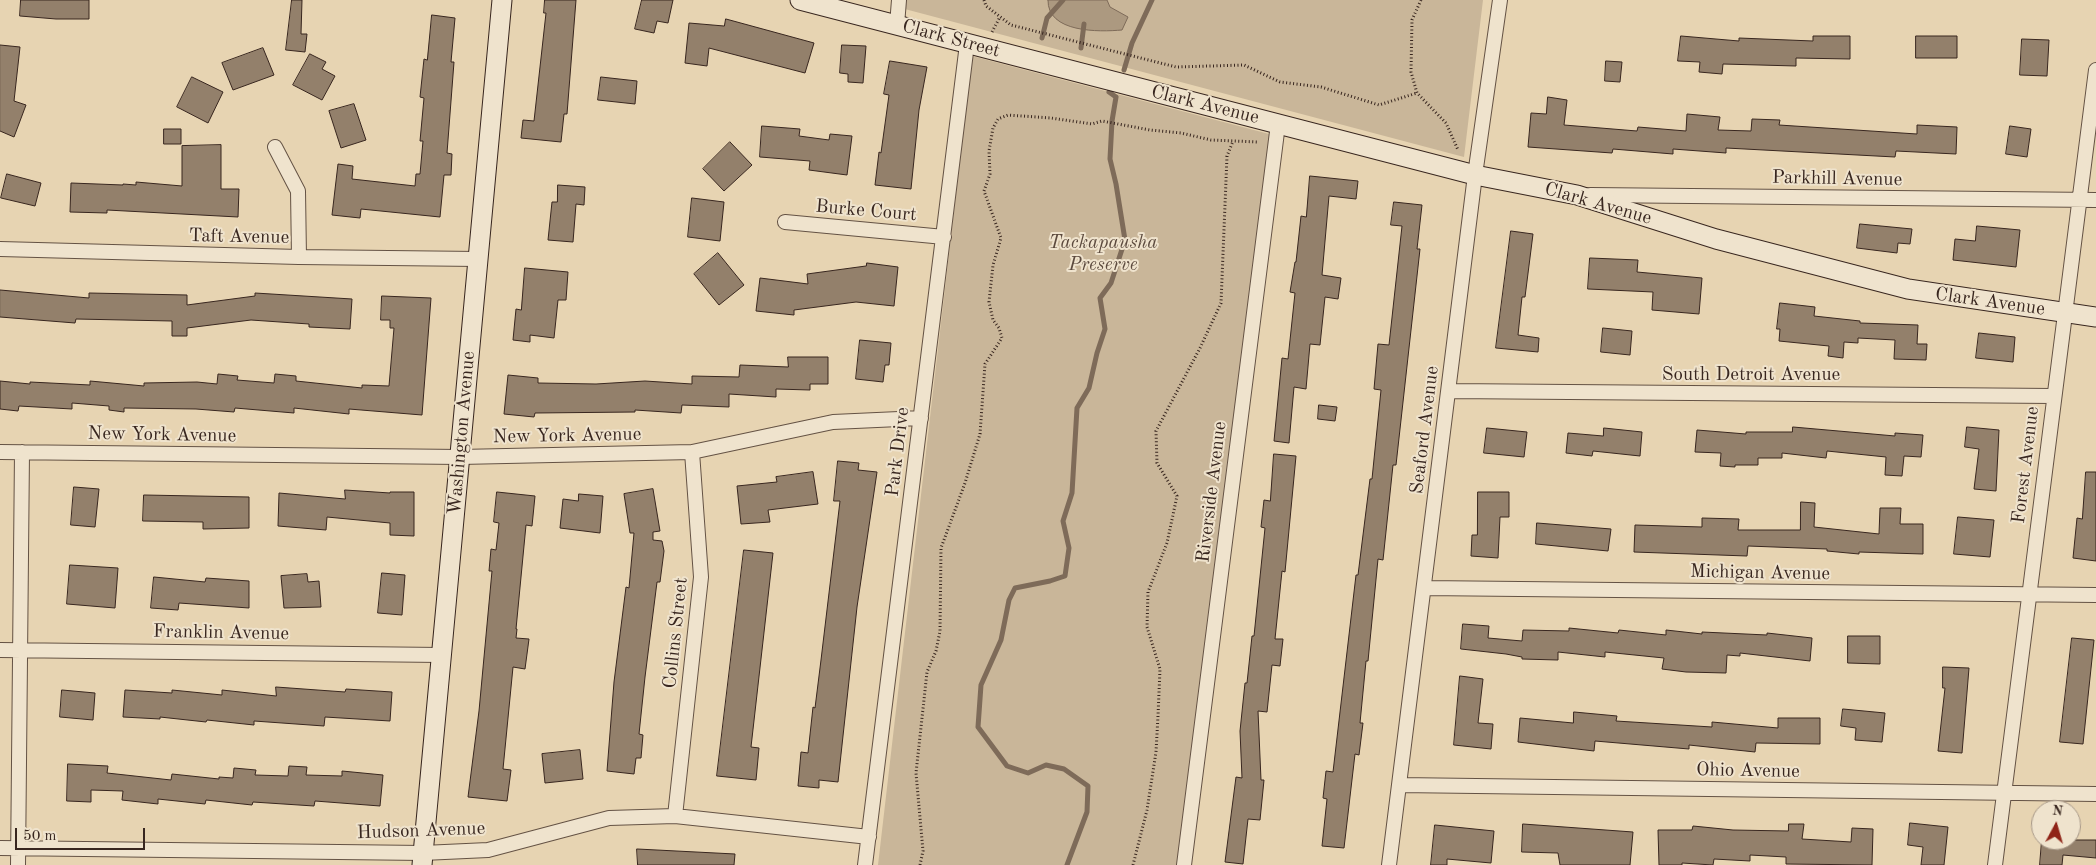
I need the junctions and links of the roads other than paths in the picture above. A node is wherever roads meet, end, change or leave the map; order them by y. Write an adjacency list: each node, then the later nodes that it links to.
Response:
1 (502, 0): 19 (street, Washington Avenue)
2 (800, 0): 5 (street, Clark Street)
3 (899, 0): 5 (street)
4 (1500, 0): 11 (street, Seaford Avenue)
5 (897, 25): 6 (street, Clark Street)
6 (967, 44): 8 (street, Clark Street); 16 (street, Park Drive)
7 (2096, 70): 13 (street, Forest Avenue)
8 (1102, 78): 9 (street, Clark Avenue)
9 (1278, 124): 11 (street, Clark Avenue); 45 (street, Riverside Avenue)
10 (275, 147): 18 (street)
11 (1475, 175): 12 (street, Clark Avenue); 22 (street, Seaford Avenue)
12 (1577, 195): 13 (street, Parkhill Avenue); 20 (street, Clark Avenue)
13 (2080, 200): 14 (street, Parkhill Avenue); 20 (street, Forest Avenue)
14 (2096, 200)
15 (785, 222): 16 (street, Burke Court)
16 (944, 237): 24 (street, Park Drive)
17 (0, 249): 18 (street, Taft Avenue)
18 (299, 257): 19 (street, Taft Avenue)
19 (478, 259): 28 (street, Washington Avenue)
20 (2065, 313): 21 (street, Clark Avenue); 23 (street, Forest Avenue)
21 (2096, 317)
22 (1449, 391): 23 (street, South Detroit Avenue); 29 (street, Seaford Avenue)
23 (2053, 396): 30 (street, Forest Avenue)
24 (921, 418): 27 (street, New York Avenue); 39 (street, Park Drive)
25 (0, 452): 26 (street, New York Avenue)
26 (22, 452): 28 (street, New York Avenue); 33 (street)
27 (692, 452): 28 (street, New York Avenue); 38 (street, Collins Street)
28 (460, 457): 34 (street, Washington Avenue)
29 (1424, 588): 30 (street, Michigan Avenue); 35 (street, Seaford Avenue)
30 (2029, 595): 31 (street, Michigan Avenue); 36 (street, Forest Avenue)
31 (2096, 595)
32 (0, 650): 33 (street, Franklin Avenue)
33 (20, 650): 34 (street, Franklin Avenue); 41 (street)
34 (442, 655): 42 (street, Washington Avenue)
35 (1400, 786): 36 (street, Ohio Avenue); 46 (street, Seaford Avenue)
36 (2004, 792): 37 (street, Ohio Avenue); 47 (street, Forest Avenue)
37 (2096, 794)
38 (675, 816): 39 (street, Hudson Avenue); 42 (street, Hudson Avenue)
39 (869, 837): 44 (street, Park Drive)
40 (0, 848): 41 (street, Hudson Avenue)
41 (18, 848): 42 (street, Hudson Avenue); 43 (street)
42 (423, 859)
43 (18, 865)
44 (865, 865)
45 (1184, 865)
46 (1389, 865)
47 (1995, 865)

